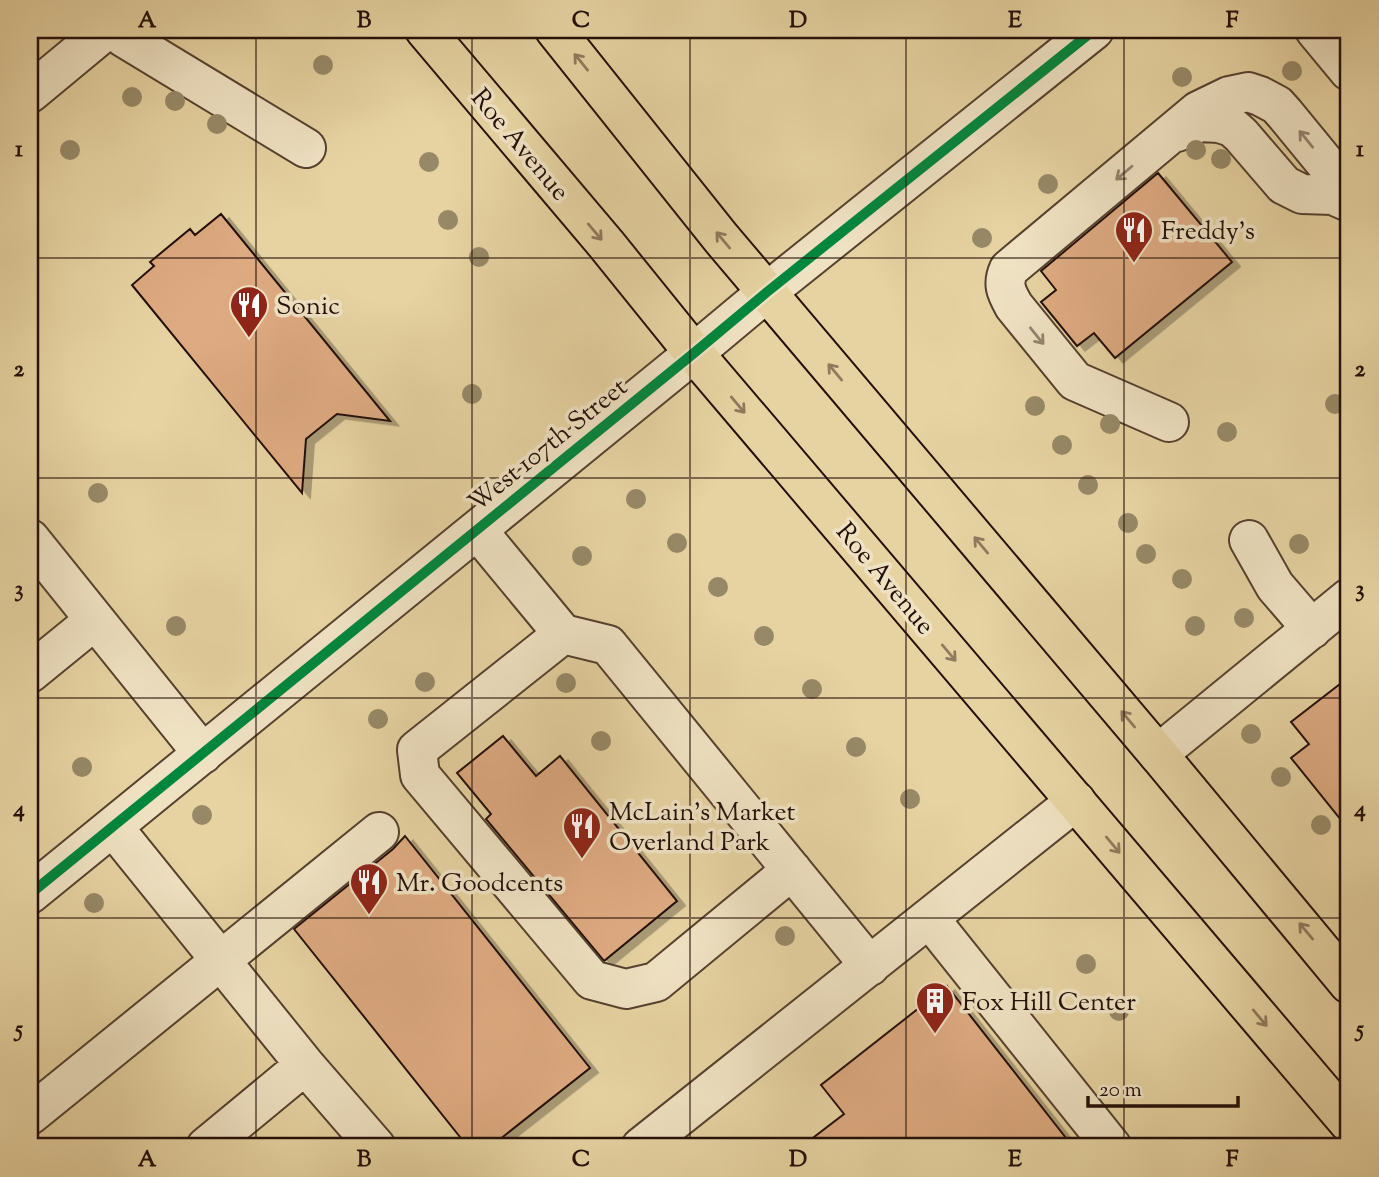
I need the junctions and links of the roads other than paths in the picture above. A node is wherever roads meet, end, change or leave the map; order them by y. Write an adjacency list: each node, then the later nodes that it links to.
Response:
1 (106, 30): 8 (street)
2 (117, 30): 10 (street)
3 (425, 30): 14 (main road, Roe Avenue, one-way to 14)
4 (555, 30): 13 (main road, one-way to 4)
5 (1094, 30): 13 (street, West 107th Street)
6 (1315, 30): 7 (street)
7 (1349, 71)
8 (30, 93)
9 (1169, 135): 11 (street, one-way to 9); 12 (street); 15 (street, one-way to 15)
10 (306, 148)
11 (1349, 192)
12 (1349, 202)
13 (767, 292): 14 (street, West 107th Street); 25 (main road, one-way to 13)
14 (694, 353): 16 (street, West 107th Street); 26 (main road, Roe Avenue, one-way to 26)
15 (1169, 422)
16 (477, 530): 22 (street); 24 (street, West 107th Street)
17 (30, 539): 20 (street)
18 (1249, 540): 21 (street)
19 (1349, 598): 21 (street)
20 (95, 621): 23 (street); 24 (street)
21 (1312, 629): 25 (street)
22 (562, 634): 29 (street); 29 (street)
23 (30, 673)
24 (203, 754): 27 (street, West 107th Street)
25 (1158, 754): 34 (main road, one-way to 25)
26 (1076, 801): 31 (street); 37 (main road, Roe Avenue, one-way to 37)
27 (113, 827): 30 (street, West 107th Street); 32 (street)
28 (379, 832): 32 (street)
29 (792, 870): 33 (street)
30 (30, 894)
31 (929, 918): 33 (street); 41 (street)
32 (222, 961): 35 (street); 36 (street)
33 (870, 966): 40 (street)
34 (1349, 984)
35 (305, 1065): 38 (street); 39 (street)
36 (30, 1115)
37 (1349, 1123)
38 (206, 1147)
39 (376, 1147)
40 (642, 1147)
41 (1112, 1147)

